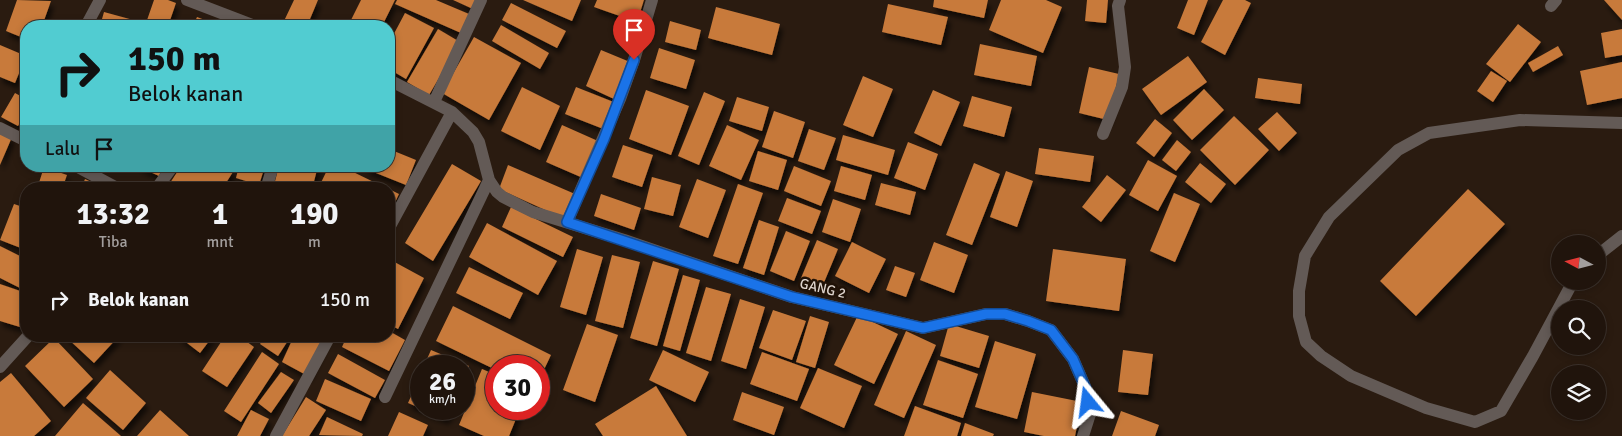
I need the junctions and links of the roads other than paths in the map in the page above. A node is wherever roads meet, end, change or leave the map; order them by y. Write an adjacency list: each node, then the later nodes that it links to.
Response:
1 (100, 0): 6 (street)
2 (187, 0): 7 (street)
3 (481, 0): 9 (street)
4 (652, 0): 19 (street)
5 (1120, 0): 13 (street)
6 (89, 20)
7 (240, 20)
8 (395, 83): 9 (street)
9 (434, 102): 10 (street)
10 (452, 112): 16 (street); 18 (street)
11 (1622, 123): 22 (street)
12 (0, 128): 14 (street)
13 (1103, 134)
14 (20, 137)
15 (87, 172): 17 (street)
16 (489, 180): 19 (street, GANG 2); 26 (street)
17 (106, 182)
18 (395, 217)
19 (567, 222): 28 (street, GANG 2)
20 (1622, 236): 21 (street)
21 (1606, 249)
22 (1568, 290)
23 (23, 342): 25 (street)
24 (327, 342): 27 (street)
25 (0, 367)
26 (385, 396)
27 (276, 436)
28 (1083, 436)

